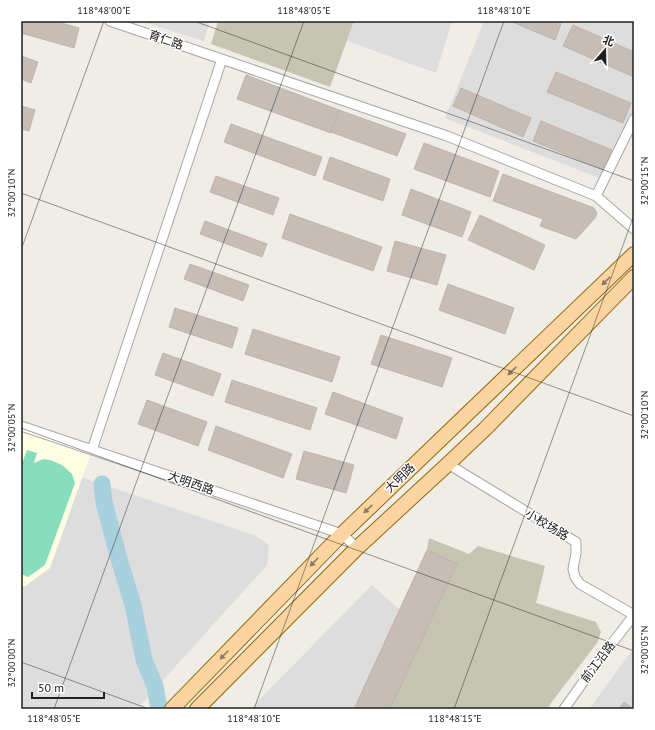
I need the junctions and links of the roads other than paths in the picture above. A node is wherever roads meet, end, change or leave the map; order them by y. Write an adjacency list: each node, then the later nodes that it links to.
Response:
1 (110, 21): 2 (street, 育仁路)
2 (222, 59): 4 (street, 育仁路); 9 (street)
3 (634, 119): 4 (street)
4 (596, 196): 5 (street, 育仁路)
5 (634, 229)
6 (634, 254): 11 (main road, 大明路, one-way to 11)
7 (633, 280): 10 (main road)
8 (21, 426): 9 (street, 大明西路)
9 (92, 450): 11 (street, 大明西路)
10 (448, 464): 12 (main road); 13 (street, 小校场路)
11 (342, 534): 12 (street, 大明西路); 14 (main road, 大明路, one-way to 14)
12 (357, 548): 15 (main road)
13 (634, 615): 16 (street, 前江沿路)
14 (172, 709)
15 (197, 709)
16 (564, 709)

